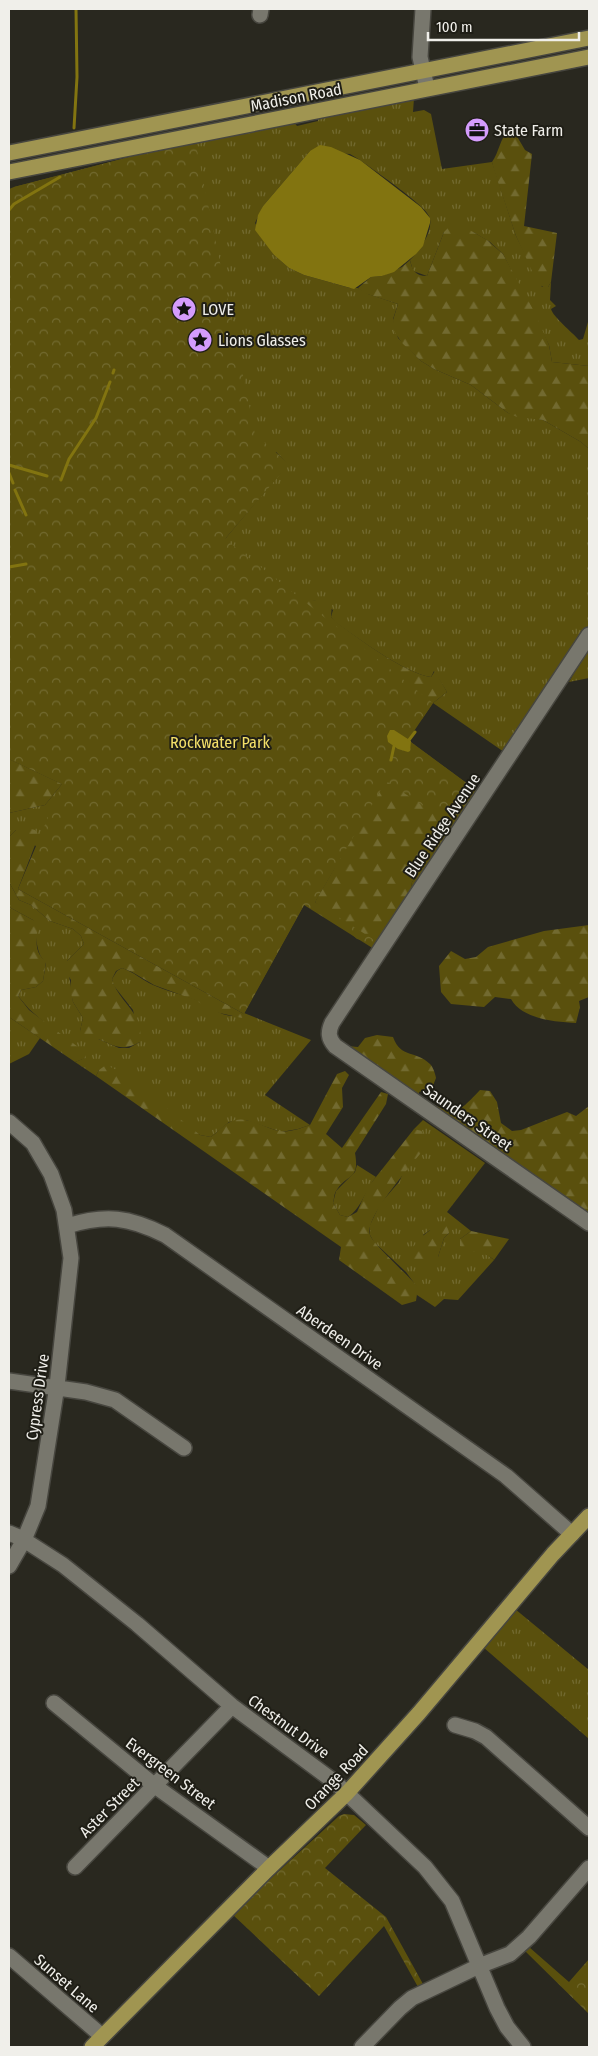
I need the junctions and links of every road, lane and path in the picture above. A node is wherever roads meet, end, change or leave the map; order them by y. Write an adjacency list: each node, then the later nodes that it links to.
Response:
1 (423, 9): 4 (street)
2 (589, 38): 4 (main road, Madison Road)
3 (589, 57): 5 (main road, Madison Road)
4 (422, 71): 5 (street); 6 (main road, Madison Road)
5 (427, 88): 7 (main road, Madison Road)
6 (9, 153)
7 (9, 172)
8 (589, 635): 9 (street, Blue Ridge Avenue)
9 (329, 1036): 11 (street, Saunders Street)
10 (9, 1122): 12 (street, Cypress Drive)
11 (589, 1223)
12 (68, 1226): 14 (street, Cypress Drive); 18 (street, Aberdeen Drive)
13 (9, 1381): 14 (street)
14 (58, 1386): 15 (street); 19 (street, Cypress Drive)
15 (184, 1448)
16 (589, 1516): 18 (main road, Orange Road)
17 (9, 1533): 19 (street, Chestnut Drive)
18 (572, 1534): 25 (main road, Orange Road)
19 (24, 1540): 20 (street, Cypress Drive); 22 (street, Chestnut Drive)
20 (9, 1566)
21 (54, 1703): 24 (street, Evergreen Street)
22 (232, 1706): 24 (street, Aster Street); 25 (street, Chestnut Drive)
23 (455, 1725): 26 (street)
24 (155, 1786): 27 (street, Aster Street); 28 (street, Evergreen Street)
25 (347, 1793): 28 (main road, Orange Road); 31 (street, Chestnut Drive)
26 (589, 1828)
27 (75, 1867)
28 (269, 1868): 32 (main road, Orange Road)
29 (589, 1868): 31 (street)
30 (9, 1956): 32 (street, Sunset Lane)
31 (479, 1966): 33 (street); 34 (street, Chestnut Drive)
32 (97, 2042)
33 (362, 2047)
34 (523, 2047)

